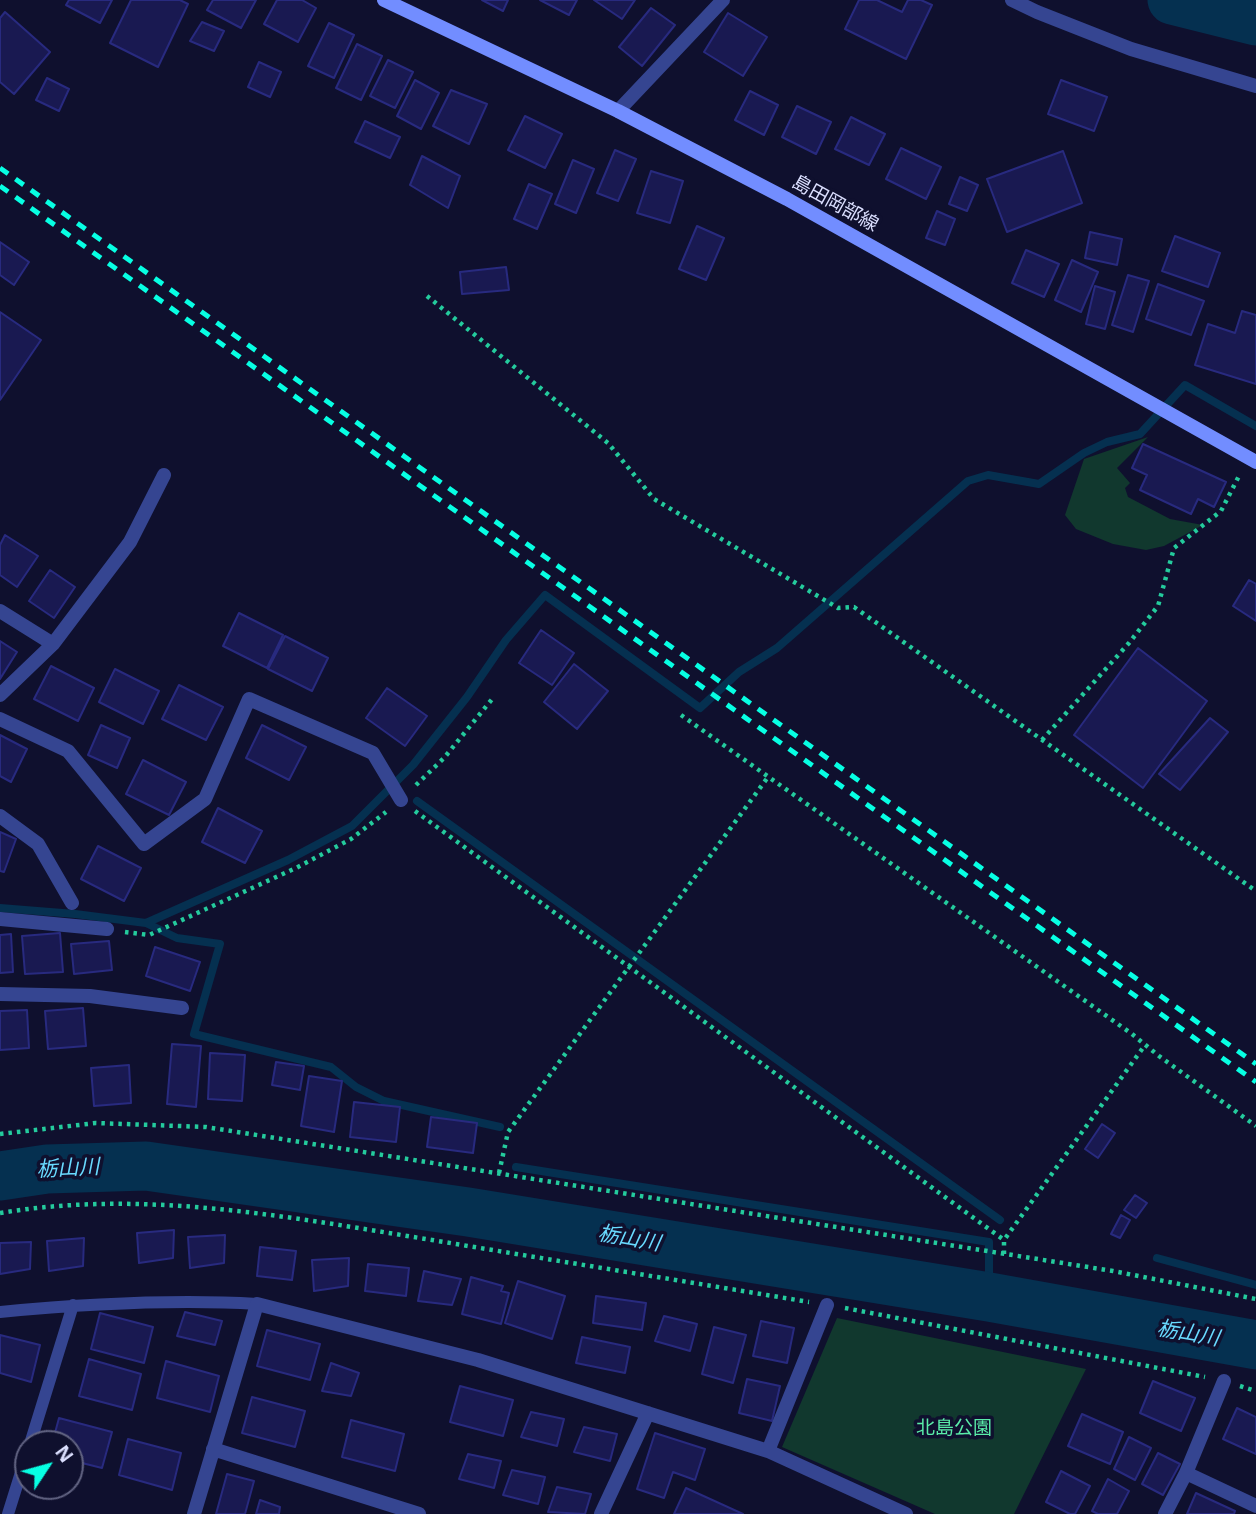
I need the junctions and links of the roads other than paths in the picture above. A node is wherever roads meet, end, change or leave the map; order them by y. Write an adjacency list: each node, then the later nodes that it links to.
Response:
1 (384, 0): 5 (main road, 島田岡部線)
2 (723, 0): 5 (street)
3 (1012, 0): 4 (street)
4 (1256, 86)
5 (618, 111): 6 (main road, 島田岡部線)
6 (1253, 461)
7 (164, 475): 9 (street)
8 (0, 611): 9 (street)
9 (53, 644): 10 (street)
10 (0, 695)
11 (0, 719): 12 (street)
12 (401, 800)
13 (0, 816): 14 (street)
14 (72, 904)
15 (0, 919): 16 (street)
16 (107, 929)
17 (0, 994): 18 (street)
18 (182, 1008)
19 (257, 1304): 21 (lane); 24 (street); 26 (street)
20 (827, 1304): 27 (street)
21 (73, 1305): 22 (lane); 25 (lane)
22 (0, 1312)
23 (1224, 1381): 28 (street)
24 (648, 1413): 27 (street); 34 (street)
25 (34, 1430)
26 (213, 1450): 32 (street); 33 (street)
27 (768, 1451): 35 (street)
28 (1186, 1473): 30 (street); 36 (street)
29 (14, 1495): 31 (lane)
30 (1256, 1506)
31 (8, 1514)
32 (194, 1514)
33 (418, 1514)
34 (601, 1514)
35 (906, 1514)
36 (1165, 1514)

